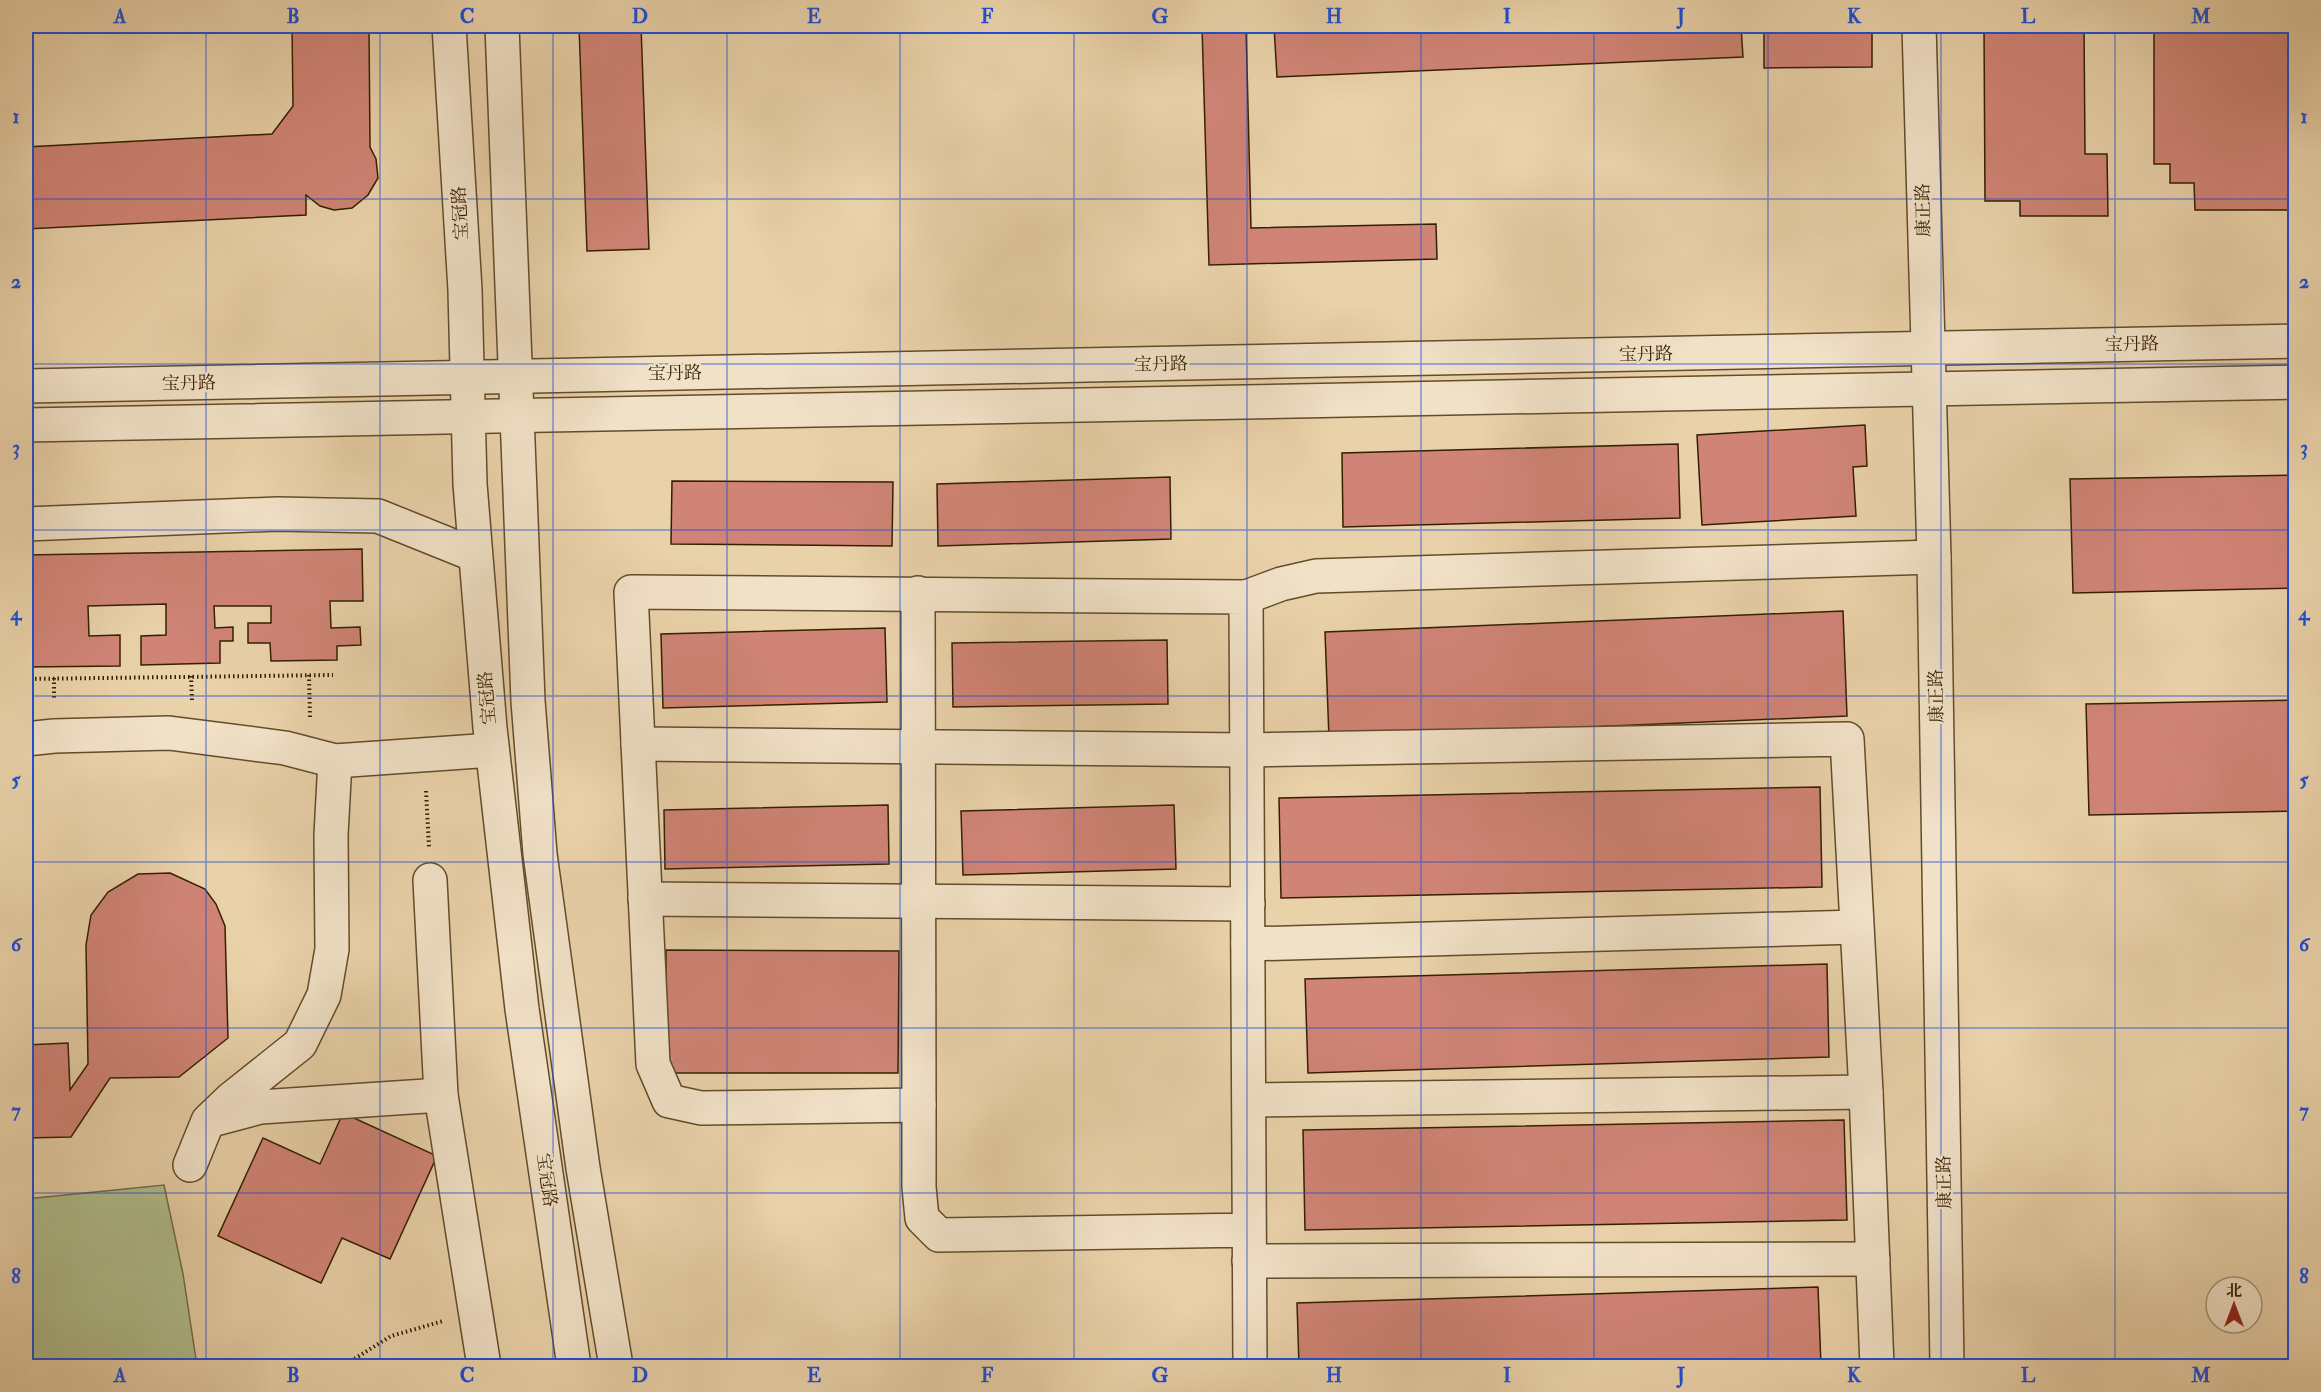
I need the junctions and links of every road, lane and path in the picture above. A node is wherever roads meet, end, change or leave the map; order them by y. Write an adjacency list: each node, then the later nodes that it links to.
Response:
1 (449, 26): 7 (street, 宝冠路)
2 (502, 26): 6 (street, 宝冠路)
3 (1919, 26): 5 (street, 康正路)
4 (2295, 341): 5 (street, 宝丹路)
5 (1927, 348): 6 (street, 宝丹路); 10 (street, 康正路)
6 (516, 377): 7 (street, 宝丹路); 11 (street, 宝冠路)
7 (467, 378): 9 (street, 宝丹路); 12 (street, 宝冠路)
8 (2295, 382): 10 (street)
9 (26, 386)
10 (1928, 388): 11 (street); 16 (street, 康正路)
11 (518, 416): 12 (street); 46 (street, 宝冠路)
12 (468, 417): 13 (street); 15 (street, 宝冠路)
13 (26, 425)
14 (26, 524): 15 (street)
15 (475, 555): 24 (street, 宝冠路)
16 (1934, 557): 18 (street); 49 (street, 康正路)
17 (918, 593): 18 (street); 22 (street); 23 (street)
18 (1246, 597): 25 (street)
19 (333, 675): 20 (path)
20 (26, 679)
21 (26, 739): 27 (street)
22 (638, 744): 23 (street); 29 (street)
23 (918, 746): 25 (street); 30 (street)
24 (492, 750): 26 (street); 45 (street, 宝冠路)
25 (1247, 750): 31 (street); 32 (street)
26 (425, 755): 27 (street); 28 (path)
27 (335, 761): 38 (street)
28 (430, 880): 35 (street)
29 (645, 899): 30 (street); 37 (street)
30 (918, 902): 31 (street); 37 (street)
31 (1248, 904): 33 (street)
32 (1856, 927): 33 (street); 34 (street)
33 (1248, 944): 36 (street)
34 (1866, 1092): 36 (street); 41 (street)
35 (441, 1095): 38 (street); 42 (street)
36 (1249, 1100): 40 (street)
37 (919, 1105): 40 (street)
38 (208, 1121): 39 (street)
39 (190, 1165)
40 (1249, 1245): 41 (street); 47 (street)
41 (1873, 1259): 48 (street)
42 (476, 1314): 43 (path); 44 (street)
43 (344, 1366)
44 (484, 1366)
45 (574, 1366)
46 (616, 1366)
47 (1250, 1366)
48 (1877, 1366)
49 (1947, 1366)

